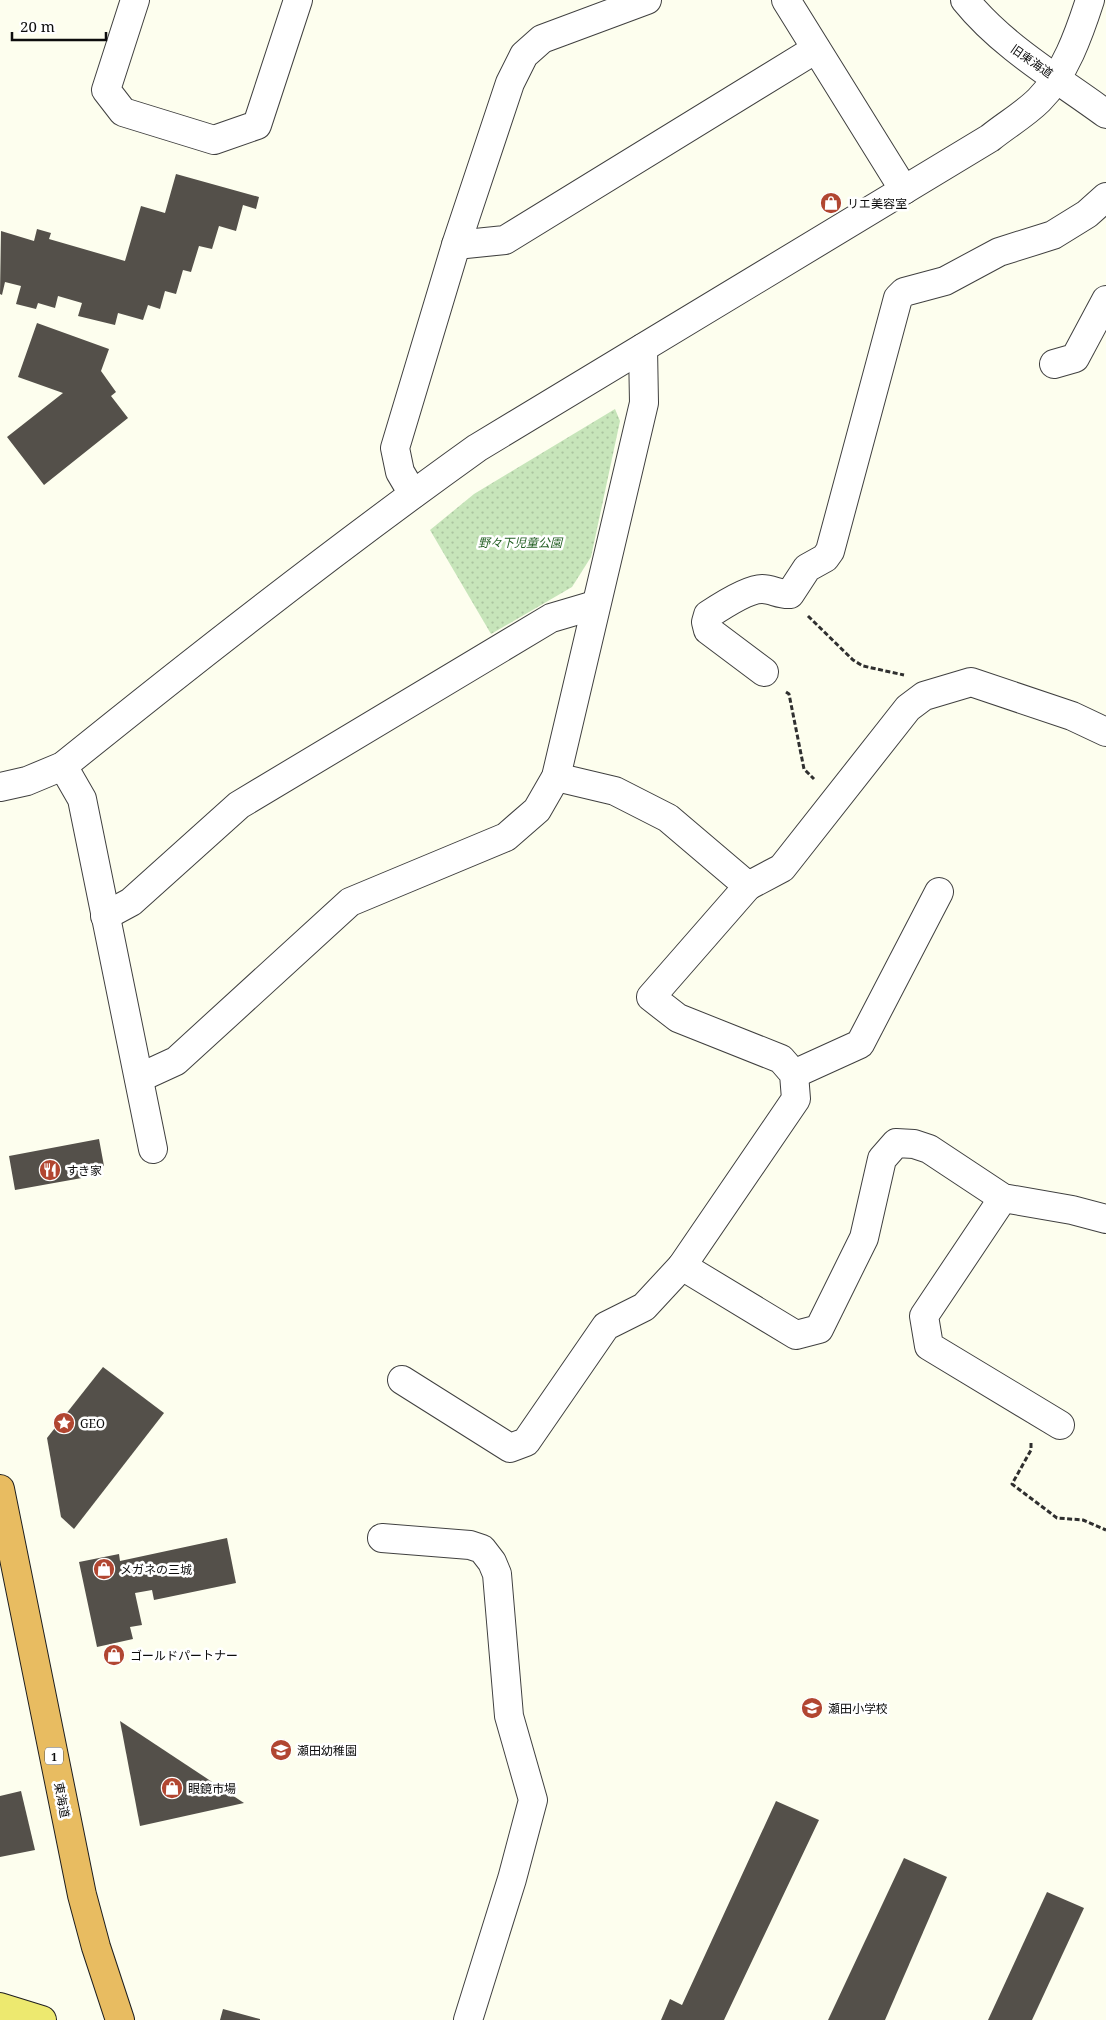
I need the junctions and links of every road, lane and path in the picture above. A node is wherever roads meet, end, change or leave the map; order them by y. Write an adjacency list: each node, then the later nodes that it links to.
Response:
1 (135, 0): 2 (street)
2 (298, 0)
3 (647, 0): 7 (street)
4 (786, 0): 8 (street)
5 (965, 0): 9 (street, 旧東海道)
6 (1090, 0): 9 (street)
7 (586, 10): 13 (street)
8 (816, 49): 11 (street); 13 (street)
9 (1056, 78): 10 (street, 旧東海道); 11 (street)
10 (1106, 114)
11 (904, 190): 15 (street)
12 (1106, 197): 18 (street)
13 (456, 245): 17 (street)
14 (1106, 300): 16 (street)
15 (643, 348): 17 (street); 19 (street)
16 (1054, 364)
17 (413, 494): 23 (street)
18 (790, 594): 20 (street); 21 (path)
19 (595, 605): 24 (street); 29 (street)
20 (764, 672): 26 (path)
21 (950, 689): 22 (street); 26 (street)
22 (1106, 732)
23 (64, 766): 25 (street); 29 (street)
24 (556, 776): 27 (street); 31 (street)
25 (0, 787)
26 (834, 801): 27 (street)
27 (748, 886): 30 (street)
28 (939, 892): 30 (street)
29 (105, 916): 31 (street)
30 (794, 1074): 35 (street)
31 (139, 1078): 32 (street)
32 (153, 1149)
33 (1003, 1198): 34 (street); 35 (street); 37 (street)
34 (1106, 1219)
35 (682, 1266): 36 (street)
36 (402, 1380)
37 (1044, 1425): 39 (path)
38 (0, 1489): 43 (highway, 東海道 / 1)
39 (1106, 1530)
40 (382, 1538): 44 (street)
41 (0, 2007): 42 (main road)
42 (42, 2020)
43 (120, 2020)
44 (468, 2020)

